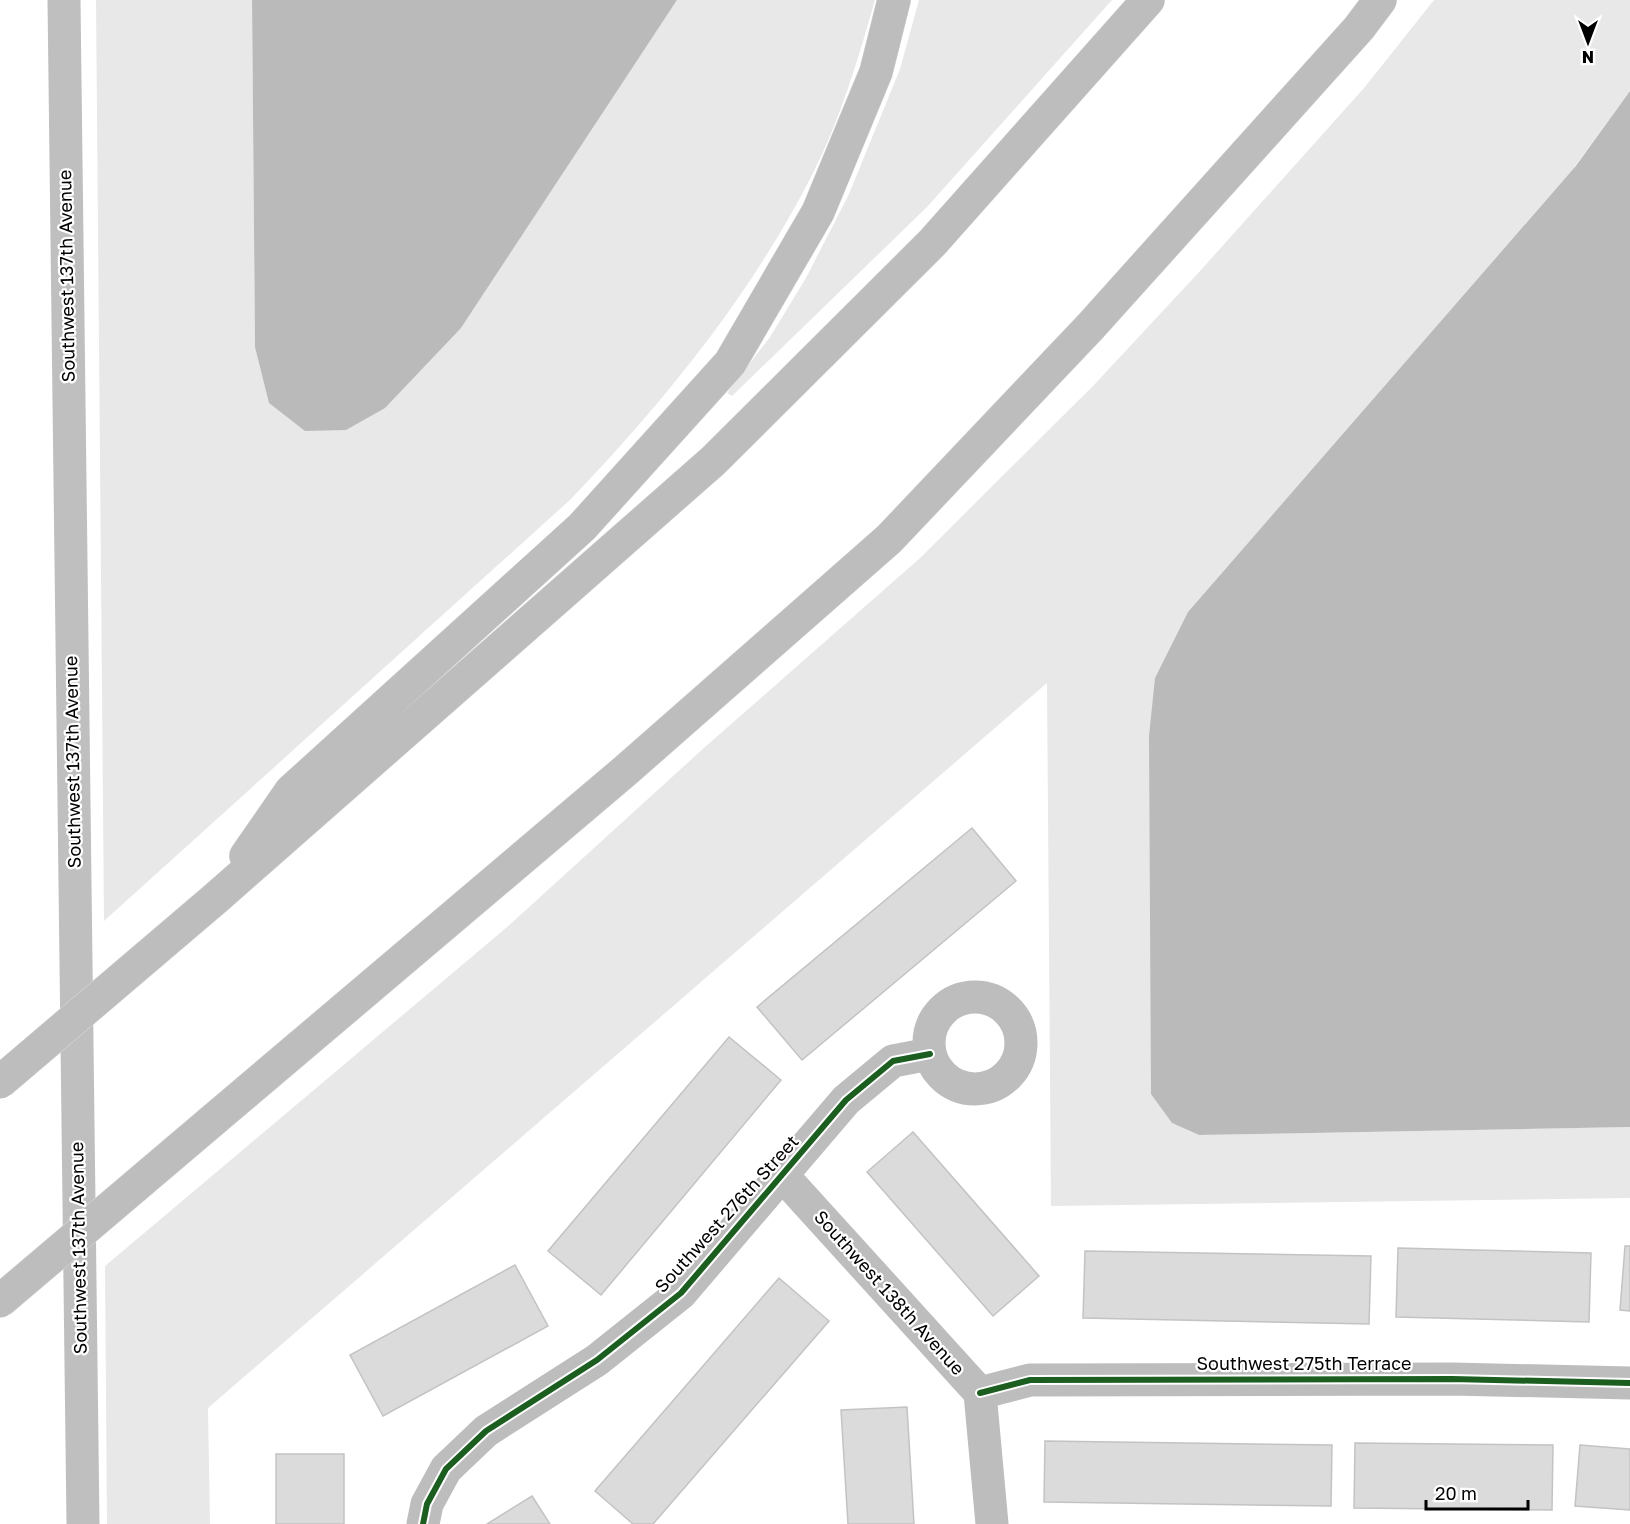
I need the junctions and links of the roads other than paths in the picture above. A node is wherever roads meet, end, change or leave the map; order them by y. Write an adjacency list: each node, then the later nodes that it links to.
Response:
1 (64, 0): 12 (main road, Southwest 137th Avenue)
2 (894, 0): 5 (main road)
3 (1148, 0): 5 (main road)
4 (1380, 0): 9 (main road, bridge)
5 (216, 898): 7 (main road, bridge)
6 (930, 1054): 8 (main road, Southwest 276th Street)
7 (0, 1082)
8 (783, 1176): 11 (main road, Southwest 138th Avenue); 13 (main road, Southwest 276th Street)
9 (0, 1301)
10 (1630, 1383): 11 (main road, Southwest 275th Terrace)
11 (980, 1393): 14 (main road)
12 (82, 1524)
13 (423, 1524)
14 (992, 1524)

